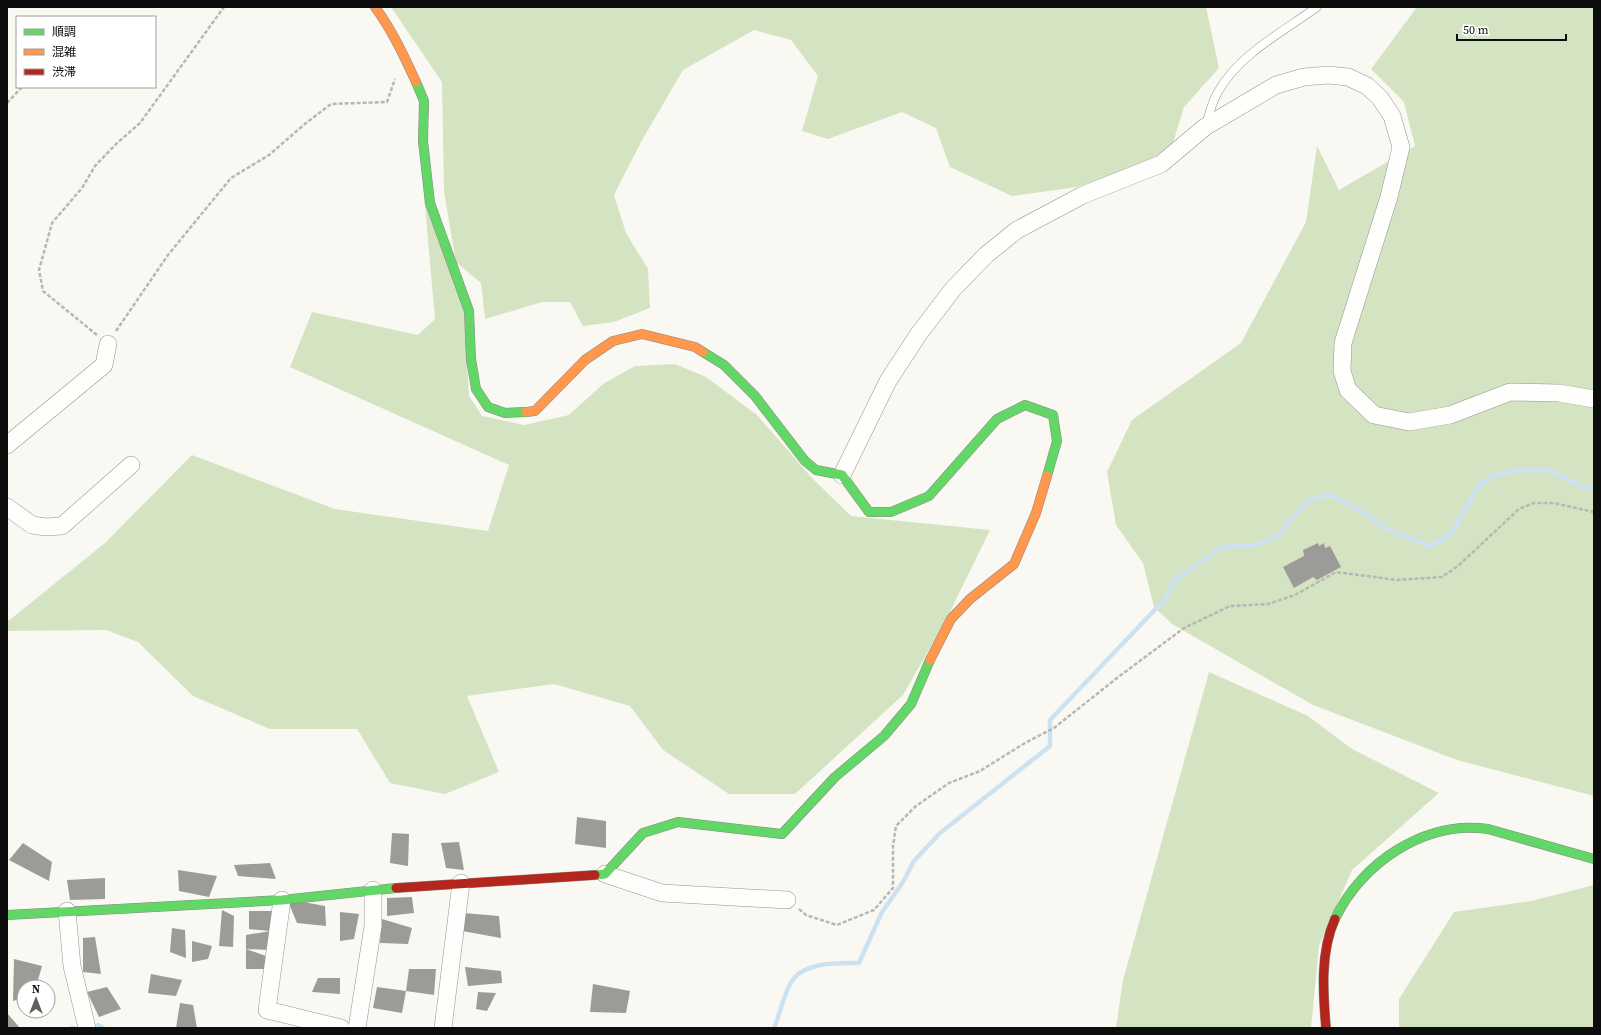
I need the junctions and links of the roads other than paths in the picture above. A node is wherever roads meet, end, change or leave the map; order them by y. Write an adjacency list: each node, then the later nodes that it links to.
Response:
1 (375, 7): 8 (street)
2 (1317, 7): 3 (lane)
3 (1205, 127): 5 (street); 8 (street)
4 (108, 344): 6 (street)
5 (1594, 399)
6 (7, 445)
7 (131, 465): 9 (street)
8 (842, 475): 11 (street)
9 (7, 507)
10 (1594, 859): 22 (street)
11 (605, 874): 12 (street); 15 (street)
12 (461, 883): 13 (street); 21 (street)
13 (374, 890): 14 (street); 20 (street)
14 (282, 900): 16 (street); 19 (street)
15 (787, 900)
16 (67, 910): 17 (street); 18 (street)
17 (7, 915)
18 (87, 1028)
19 (341, 1028)
20 (357, 1028)
21 (443, 1028)
22 (1326, 1028)

